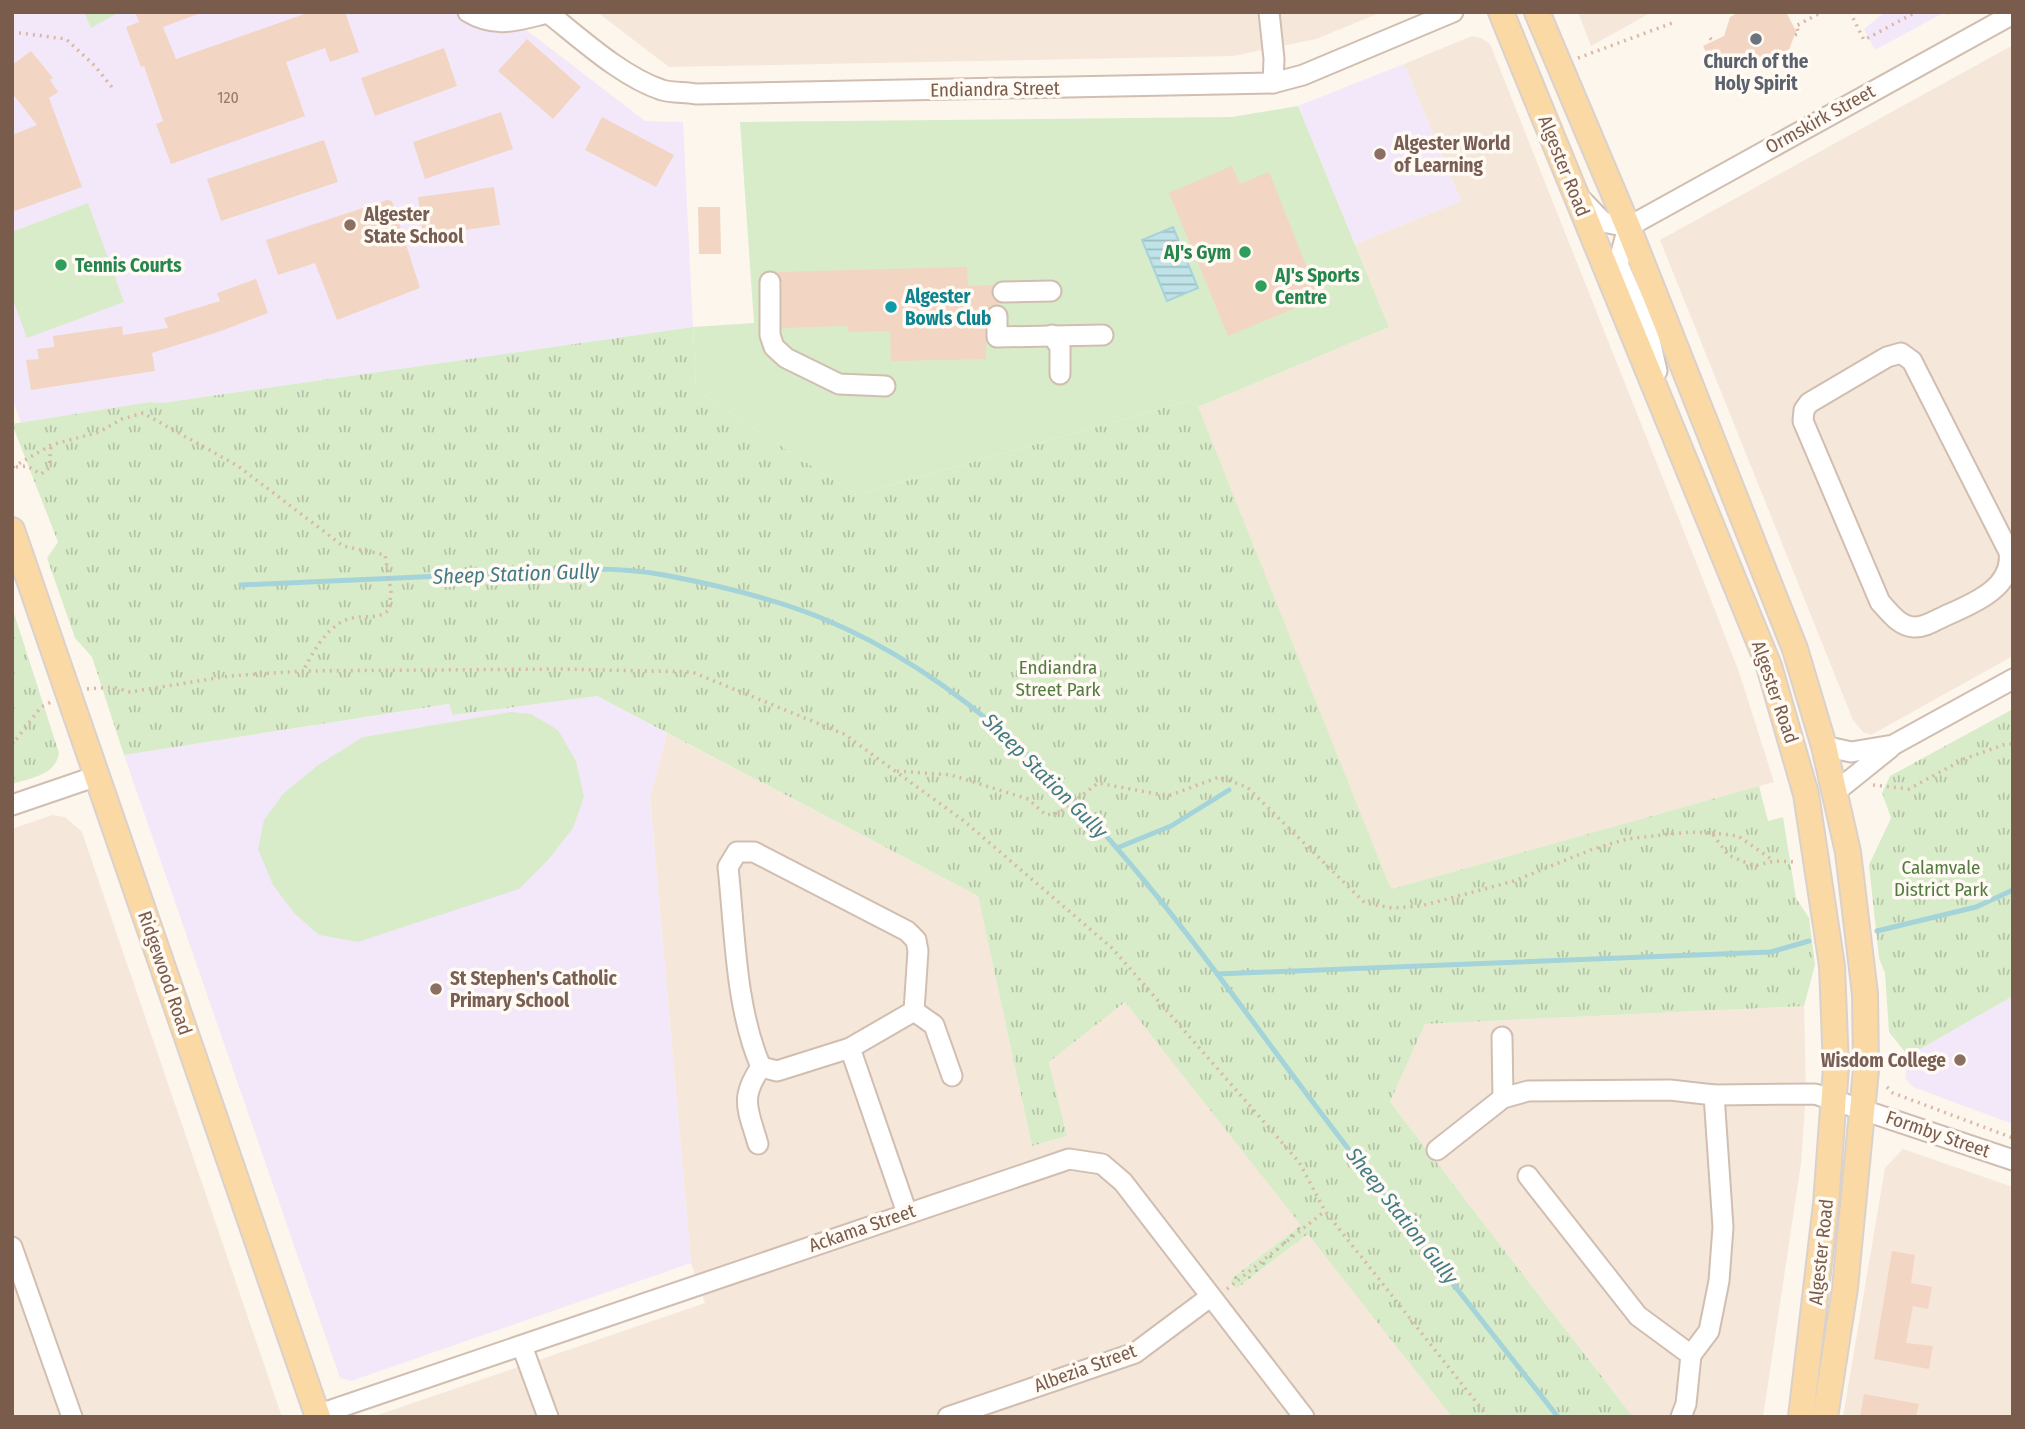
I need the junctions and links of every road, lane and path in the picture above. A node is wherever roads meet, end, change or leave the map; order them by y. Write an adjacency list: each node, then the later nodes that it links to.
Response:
1 (468, 12): 9 (street)
2 (1269, 12): 15 (street)
3 (1453, 12): 15 (street, Endiandra Street)
4 (1501, 12): 17 (main road, Algester Road)
5 (1537, 12): 18 (main road, Algester Road)
6 (1822, 12): 13 (path)
7 (1850, 12): 8 (path)
8 (1916, 12)
9 (547, 13): 15 (street, Endiandra Street)
10 (2013, 14): 18 (street, Ormskirk Street)
11 (1675, 22): 14 (path)
12 (12, 33): 16 (path)
13 (1794, 34)
14 (1576, 58)
15 (1273, 83)
16 (115, 91)
17 (1574, 192): 18 (street); 27 (main road, Algester Road)
18 (1628, 227): 27 (street); 35 (main road, Algester Road)
19 (770, 282): 26 (street)
20 (1051, 291): 21 (street)
21 (1003, 292)
22 (997, 316): 23 (street)
23 (1052, 335): 24 (street); 25 (street)
24 (1103, 335)
25 (1060, 374)
26 (885, 386)
27 (1671, 430): 42 (main road, Algester Road)
28 (51, 445): 28 (path); 31 (path)
29 (12, 530): 37 (main road, Ridgewood Road)
30 (1993, 590): 30 (street)
31 (303, 671)
32 (2013, 679): 34 (street)
33 (2013, 744): 38 (path)
34 (1893, 745): 35 (street); 39 (street)
35 (1824, 746): 39 (main road, Algester Road)
36 (895, 771): 41 (path)
37 (97, 776): 40 (street); 66 (main road, Ridgewood Road)
38 (1865, 789)
39 (1835, 793): 53 (main road, Algester Road)
40 (12, 805)
41 (1712, 833): 43 (path); 43 (path)
42 (1815, 859): 43 (path); 52 (main road, Algester Road)
43 (1774, 861)
44 (915, 1011): 46 (street); 47 (street); 48 (street)
45 (1502, 1037): 51 (street)
46 (850, 1048): 47 (street); 60 (street)
47 (761, 1067): 55 (street)
48 (952, 1076)
49 (1884, 1078): 54 (path)
50 (1714, 1095): 51 (street, Formby Street); 52 (street, Formby Street); 64 (street)
51 (1503, 1098): 56 (street)
52 (1835, 1100): 53 (street, Formby Street); 72 (main road, Algester Road)
53 (1863, 1110): 57 (street, Formby Street); 73 (main road, Algester Road)
54 (2013, 1138)
55 (758, 1144)
56 (1437, 1150)
57 (2013, 1160)
58 (1528, 1176): 64 (street)
59 (1325, 1211): 62 (path)
60 (906, 1213): 62 (street, Ackama Street); 63 (street, Ackama Street)
61 (12, 1247): 67 (street)
62 (1210, 1297): 65 (street, Albezia Street); 70 (street, Ackama Street)
63 (522, 1346): 66 (street, Ackama Street); 68 (street)
64 (1691, 1355): 71 (street)
65 (989, 1410): 69 (street, Albezia Street)
66 (317, 1416)
67 (72, 1417)
68 (548, 1417)
69 (948, 1417)
70 (1304, 1417)
71 (1681, 1417)
72 (1801, 1417)
73 (1825, 1417)

